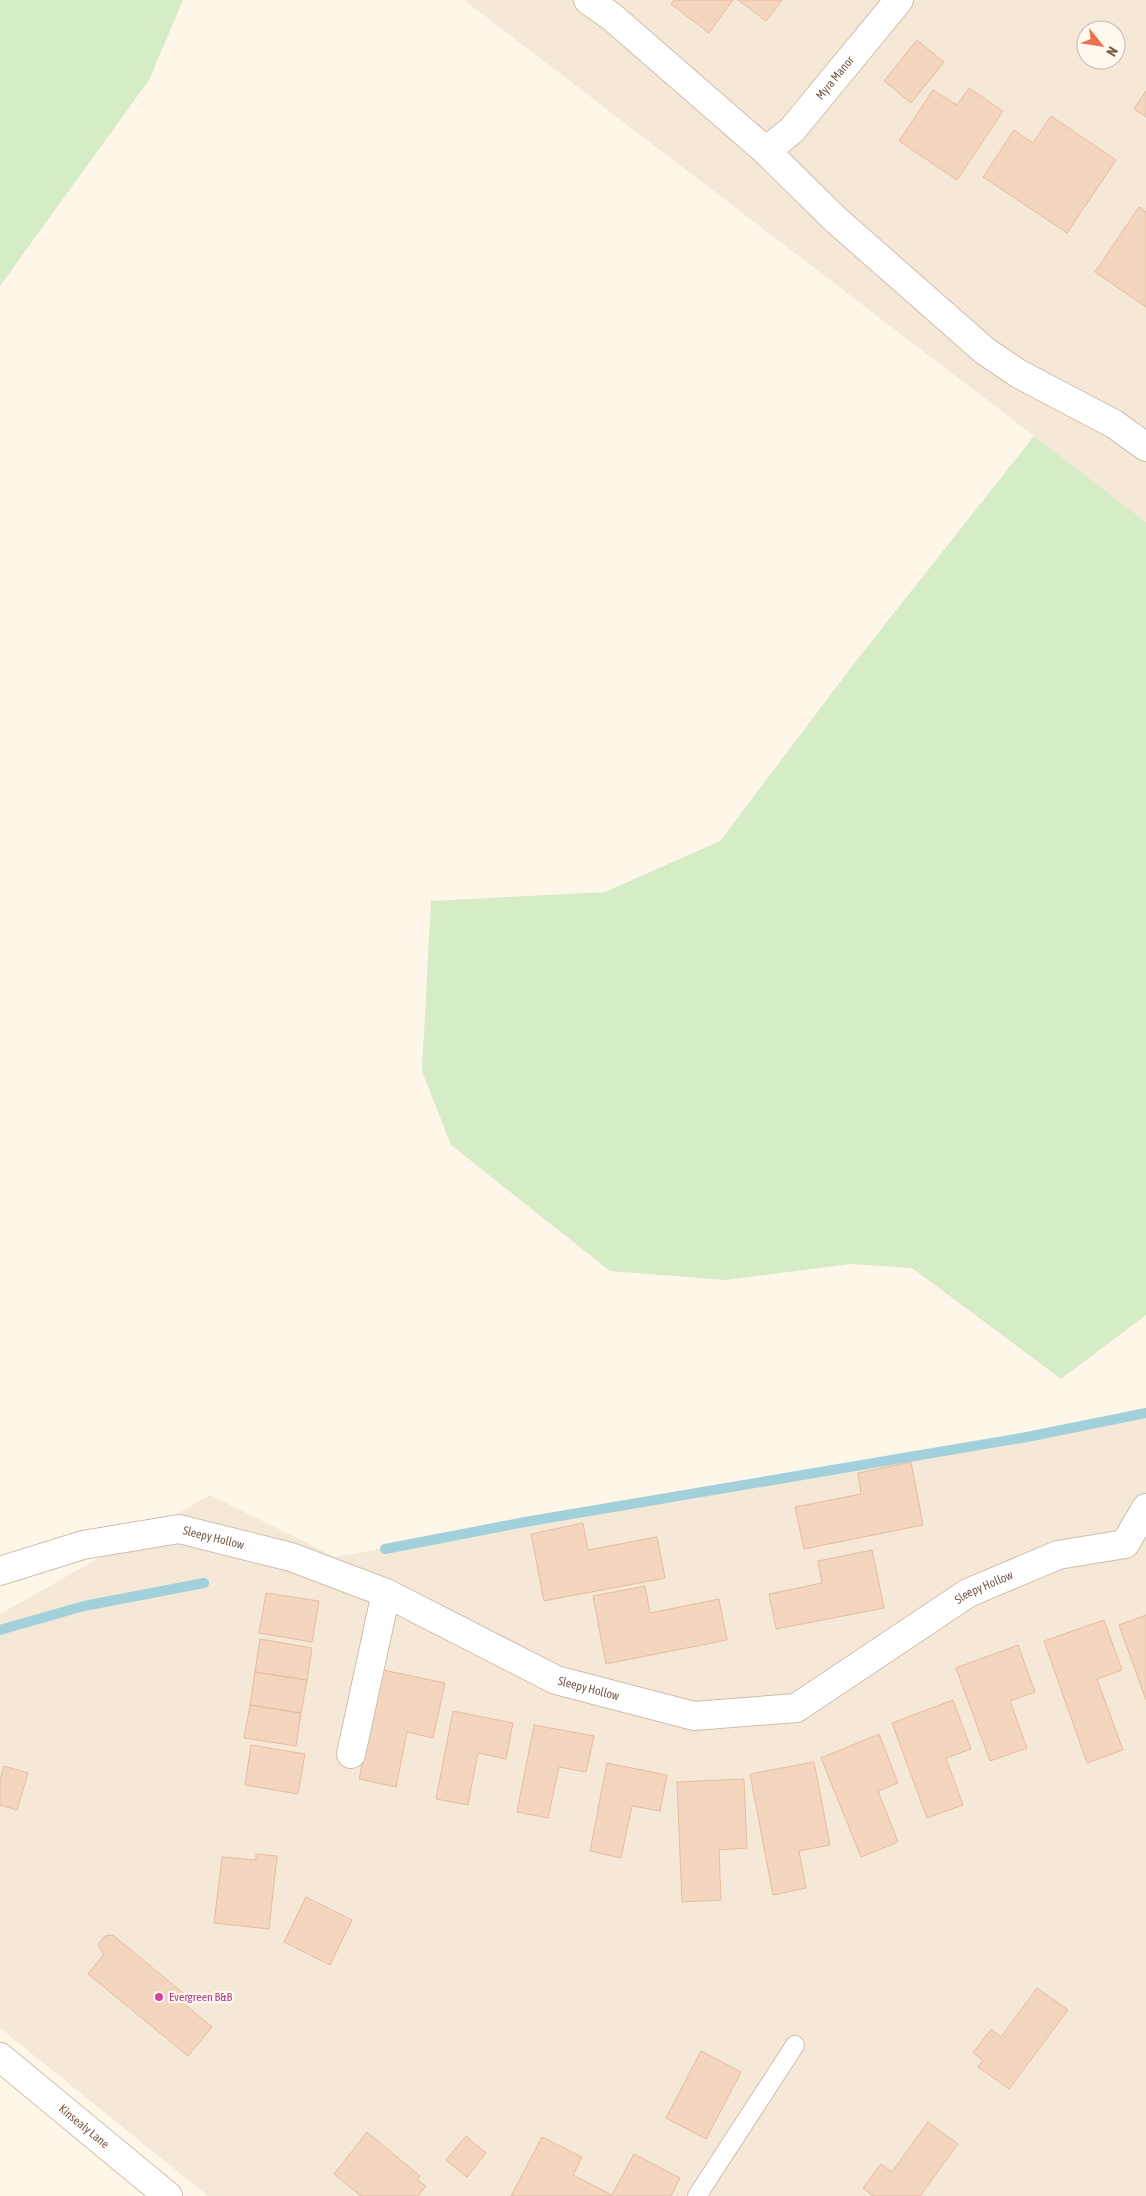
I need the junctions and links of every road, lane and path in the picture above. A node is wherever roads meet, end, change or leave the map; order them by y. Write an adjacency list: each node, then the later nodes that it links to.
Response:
1 (588, 0): 3 (street)
2 (899, 0): 3 (street, Myra Manor)
3 (766, 151): 4 (street)
4 (1146, 447)
5 (1146, 1508): 7 (street, Sleepy Hollow)
6 (0, 1571): 7 (street, Sleepy Hollow)
7 (386, 1593): 8 (street)
8 (351, 1754)
9 (795, 2045): 12 (lane)
10 (0, 2057): 11 (street, Kinsealy Lane)
11 (168, 2196)
12 (697, 2196)

